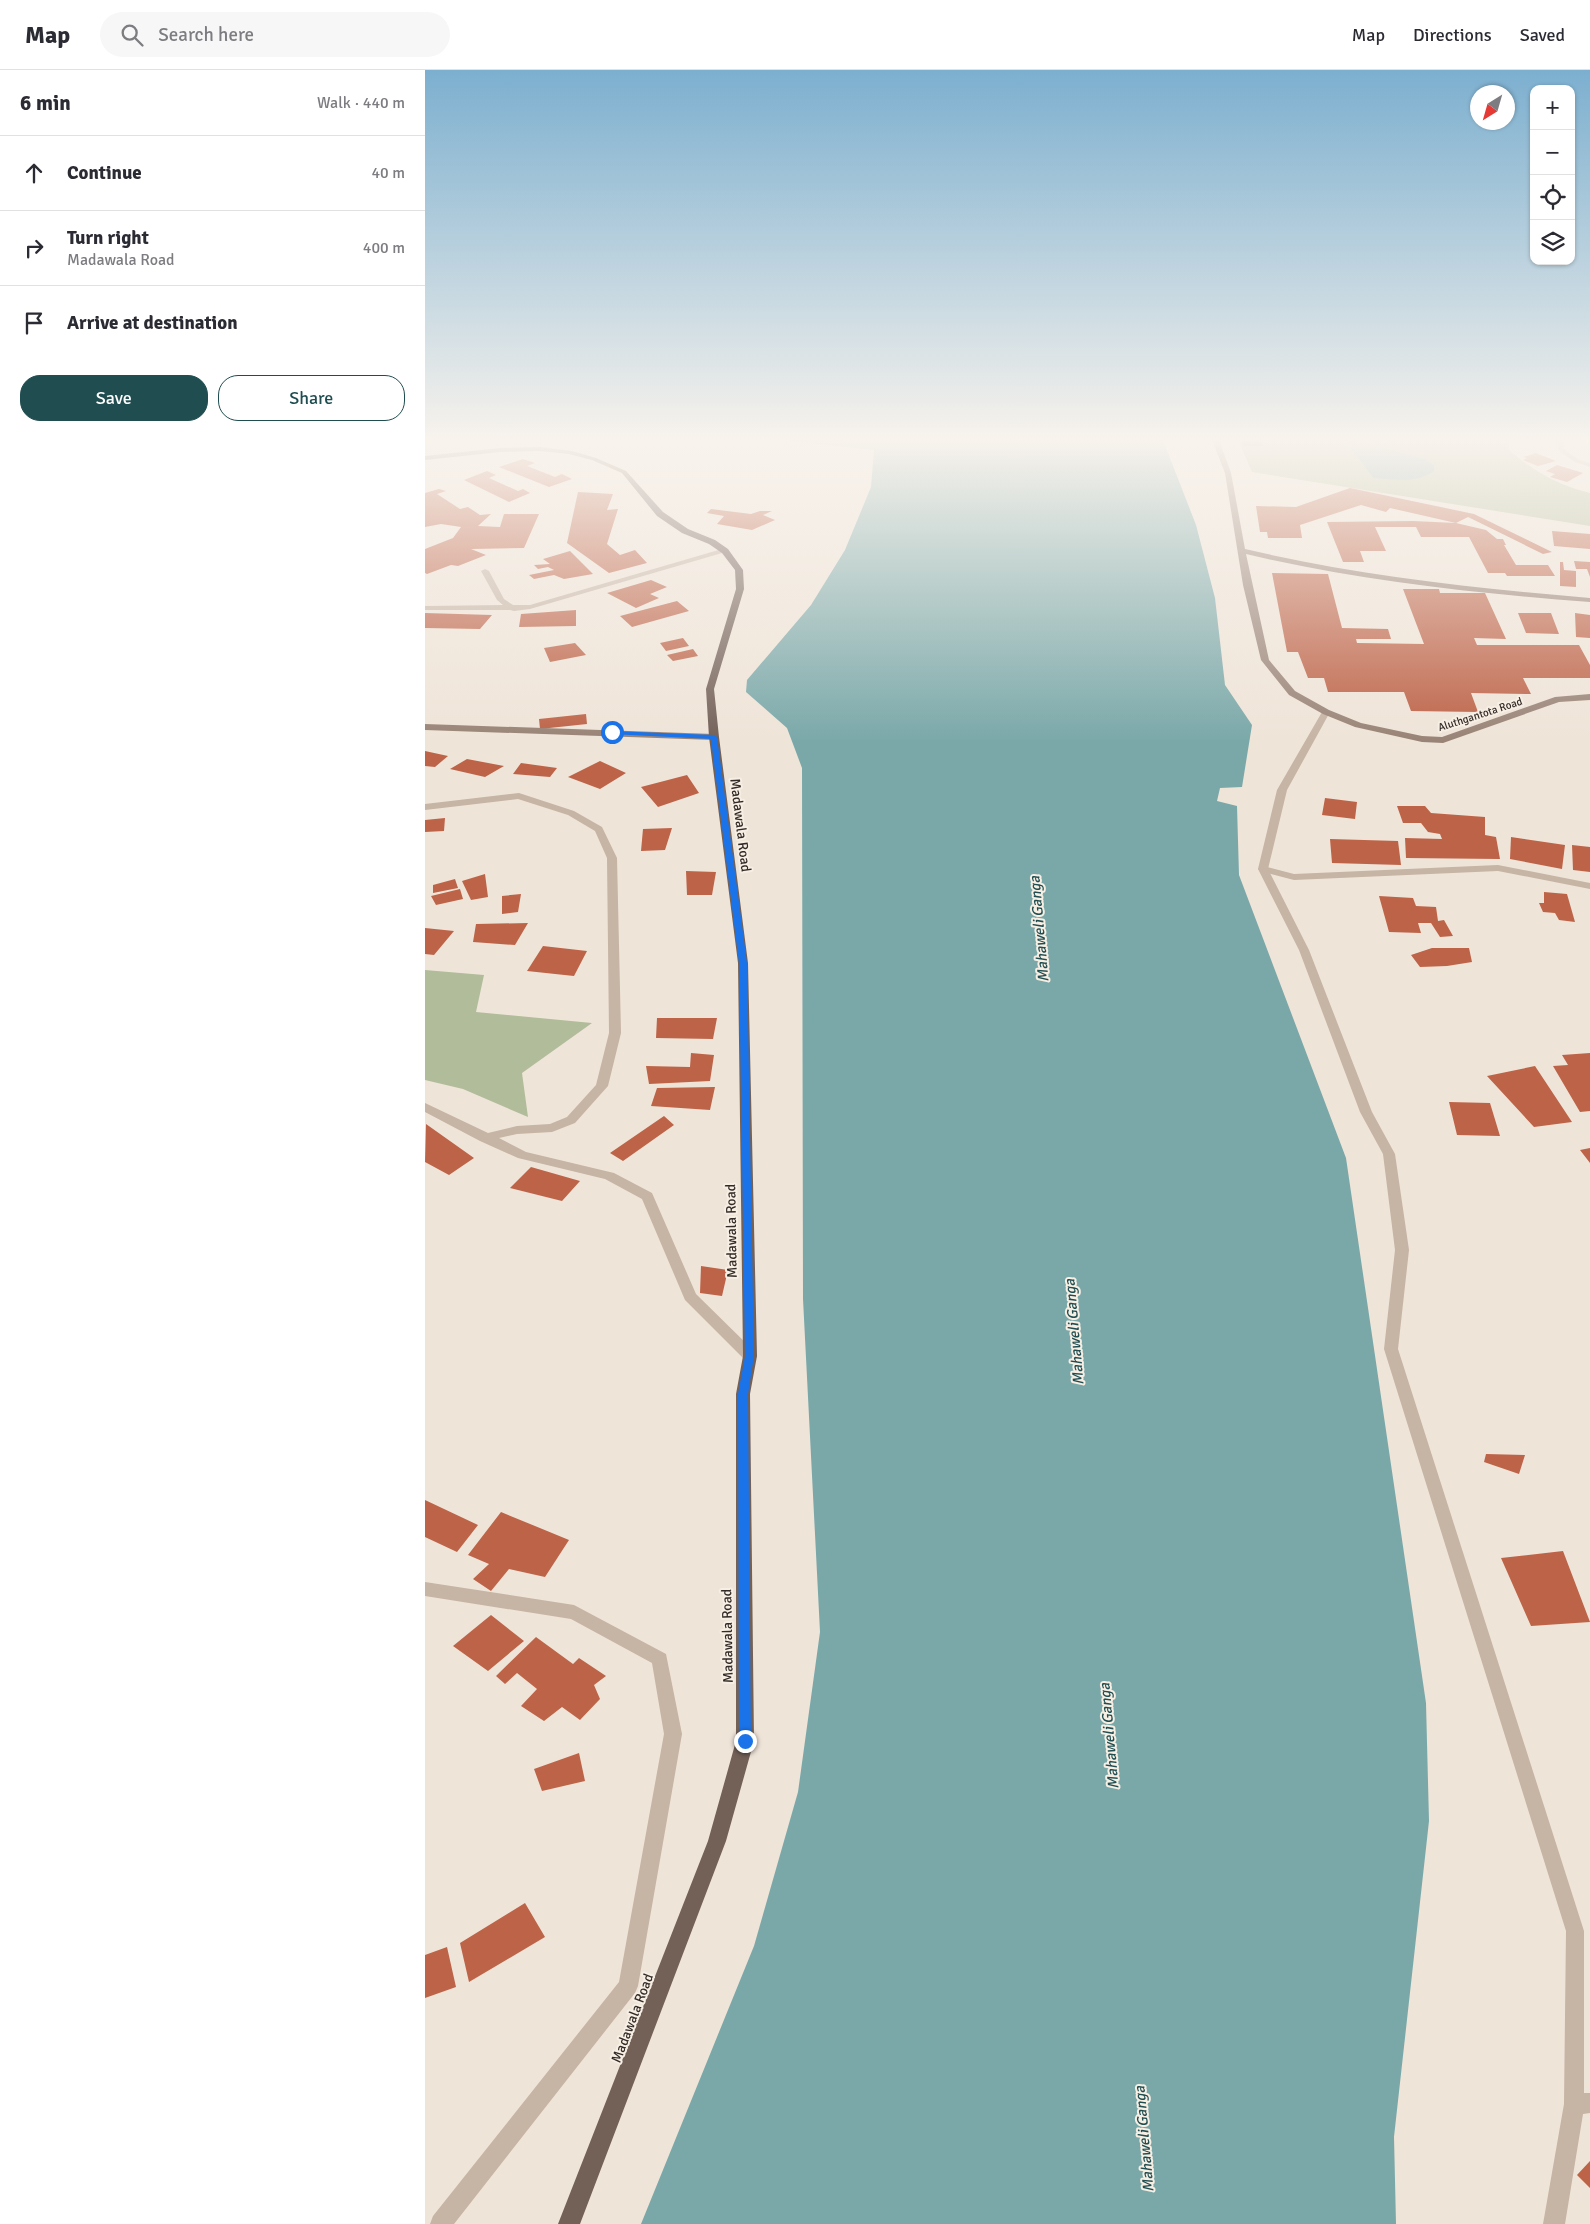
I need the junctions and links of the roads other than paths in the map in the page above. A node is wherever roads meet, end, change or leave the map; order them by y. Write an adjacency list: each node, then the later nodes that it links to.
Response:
1 (708, 541): 4 (main road, Madawala Road)
2 (1241, 541): 3 (street, Aluthgantota Road)
3 (1243, 551): 6 (street); 10 (street, Aluthgantota Road)
4 (725, 552): 8 (street); 12 (main road, Madawala Road)
5 (485, 571): 8 (street)
6 (1590, 600)
7 (425, 608): 8 (street)
8 (514, 609)
9 (1590, 697): 10 (street, Aluthgantota Road)
10 (1326, 712): 14 (street)
11 (425, 727): 12 (street)
12 (714, 737): 18 (main road, Madawala Road)
13 (425, 807): 17 (street)
14 (1263, 869): 15 (lane); 20 (street)
15 (1590, 886)
16 (425, 1107): 17 (street)
17 (484, 1138): 18 (street)
18 (749, 1356): 22 (main road, Madawala Road)
19 (425, 1589): 21 (street)
20 (1582, 2104): 23 (street)
21 (441, 2224)
22 (569, 2224)
23 (1554, 2224)

